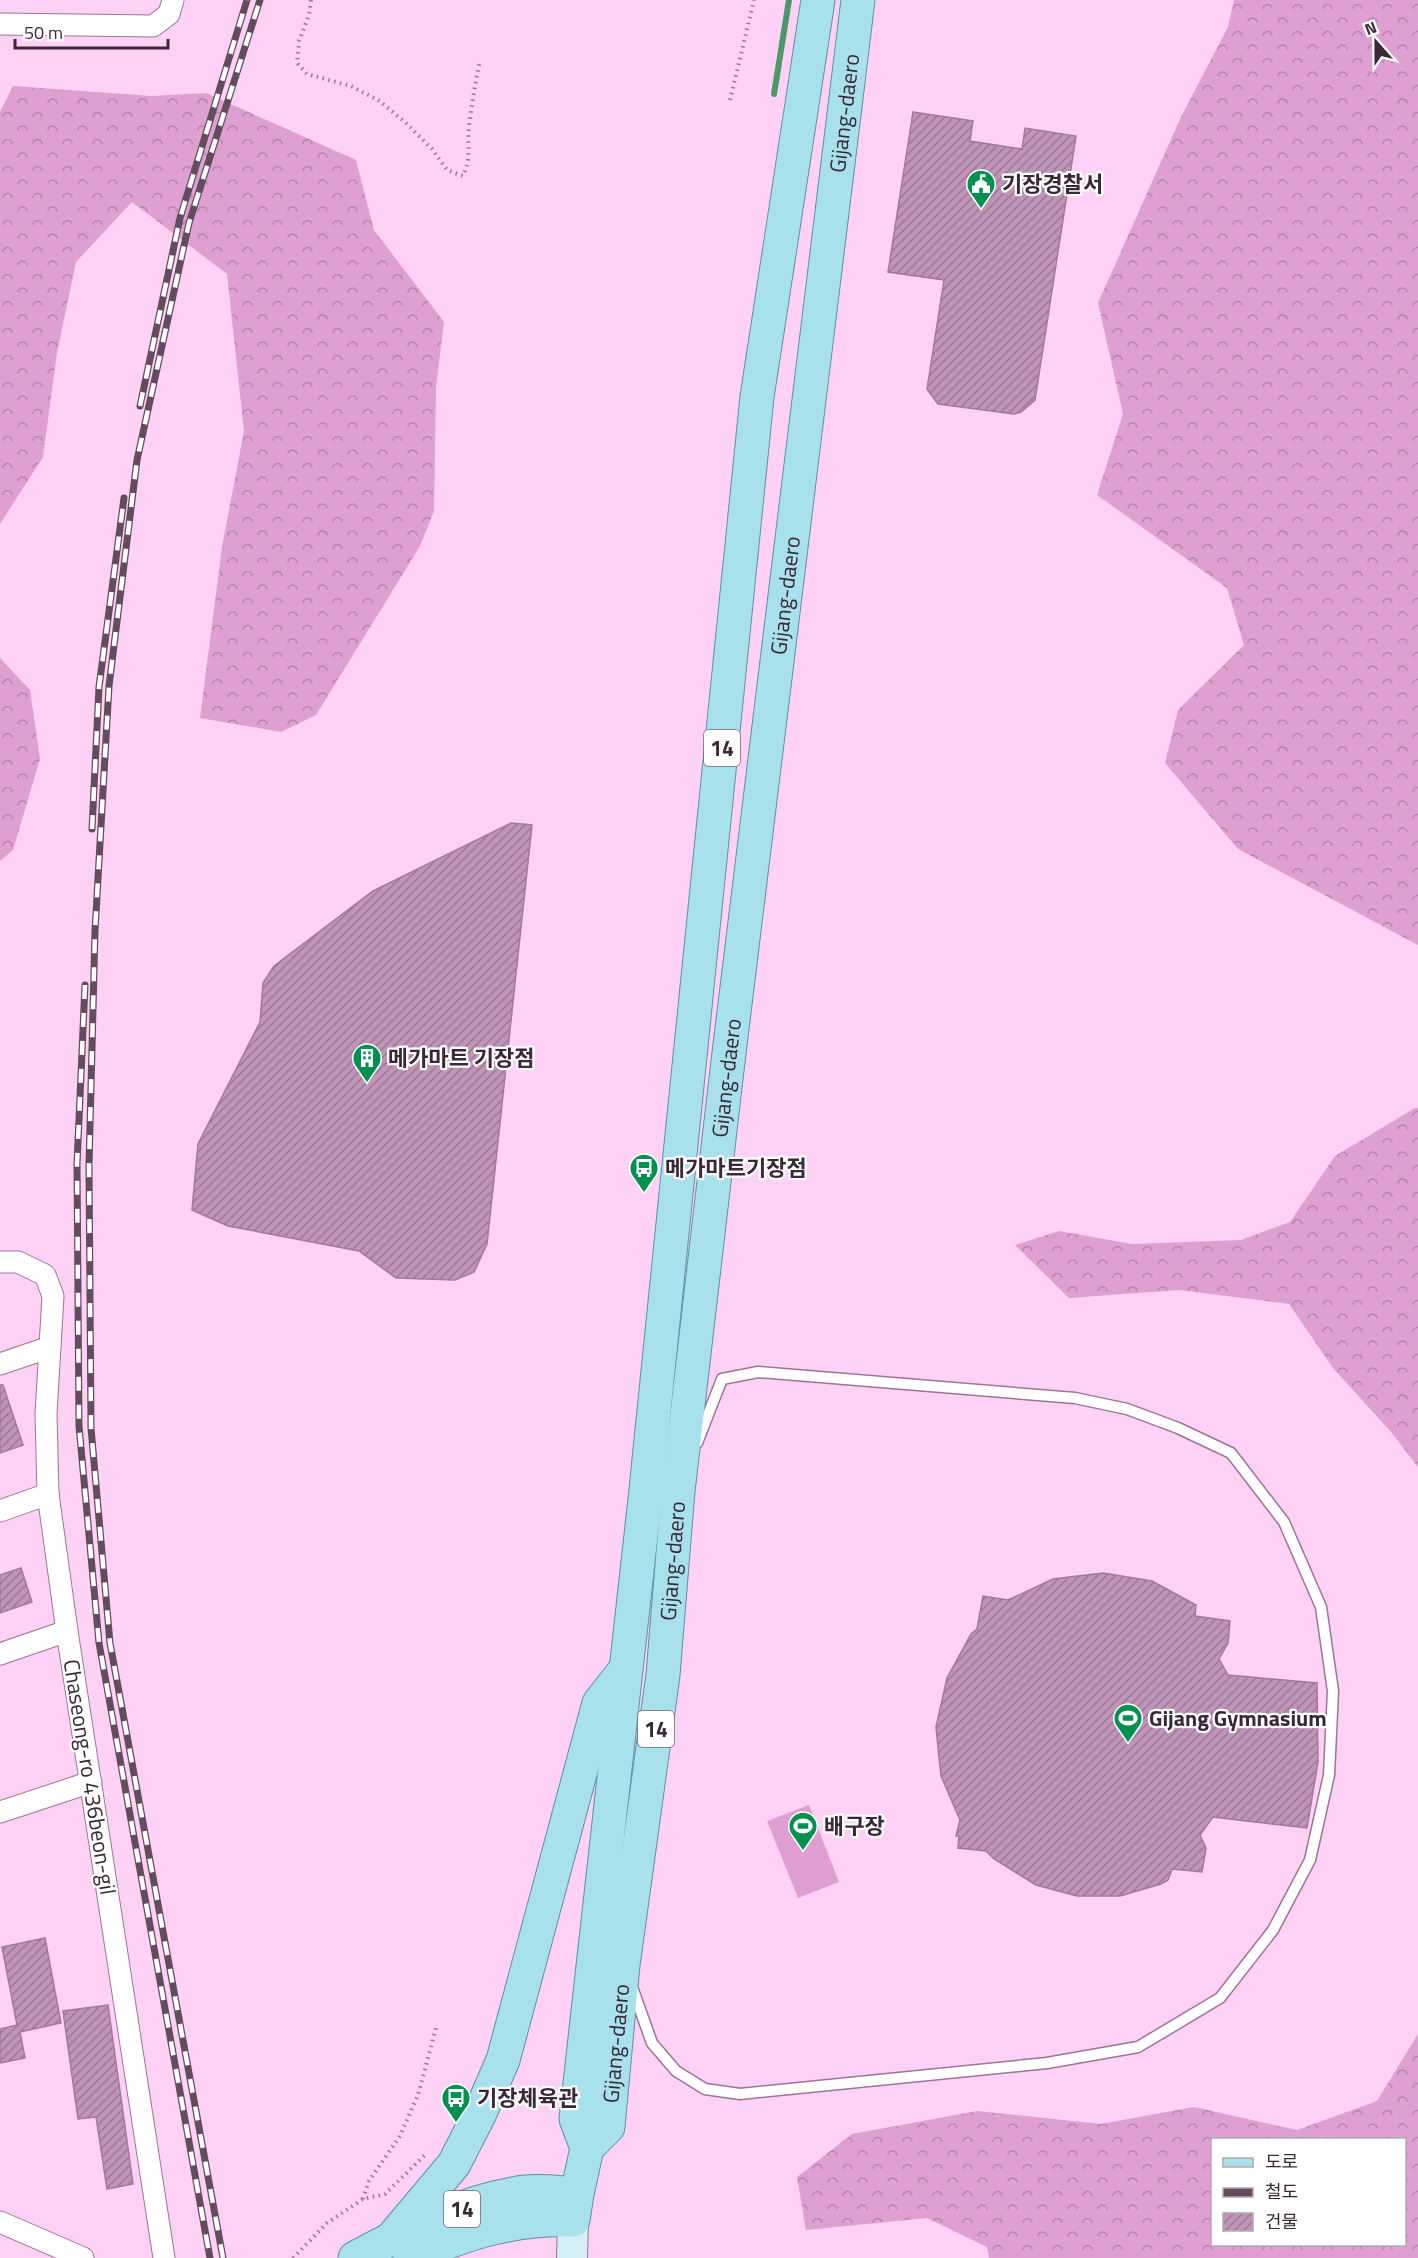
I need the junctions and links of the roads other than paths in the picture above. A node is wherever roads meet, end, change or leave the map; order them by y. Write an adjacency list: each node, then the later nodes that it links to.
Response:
1 (172, 0): 4 (street)
2 (818, 0): 13 (main road, Gijang-daero / 14)
3 (858, 0): 8 (main road, Gijang-daero / 14)
4 (0, 24)
5 (0, 1262): 6 (street, Chaseong-ro 436beon-gil)
6 (50, 1347): 7 (street); 9 (street, Chaseong-ro 436beon-gil)
7 (0, 1364)
8 (678, 1491): 16 (main road, Gijang-daero / 14); 16 (lane)
9 (48, 1494): 10 (street); 11 (street, Chaseong-ro 436beon-gil)
10 (0, 1511)
11 (67, 1631): 12 (street); 14 (street, Chaseong-ro 436beon-gil)
12 (0, 1654)
13 (625, 1670): 17 (main road, Gijang-daero / 14); 20 (main road)
14 (91, 1782): 15 (street); 22 (street, Chaseong-ro 436beon-gil)
15 (0, 1812)
16 (623, 1965): 17 (main road, Gijang-daero / 14)
17 (587, 2148): 18 (main road)
18 (575, 2207): 20 (main road, 14); 24 (main road)
19 (0, 2222): 21 (street)
20 (401, 2248): 23 (main road, 14)
21 (83, 2258)
22 (164, 2258)
23 (355, 2258)
24 (572, 2258)

